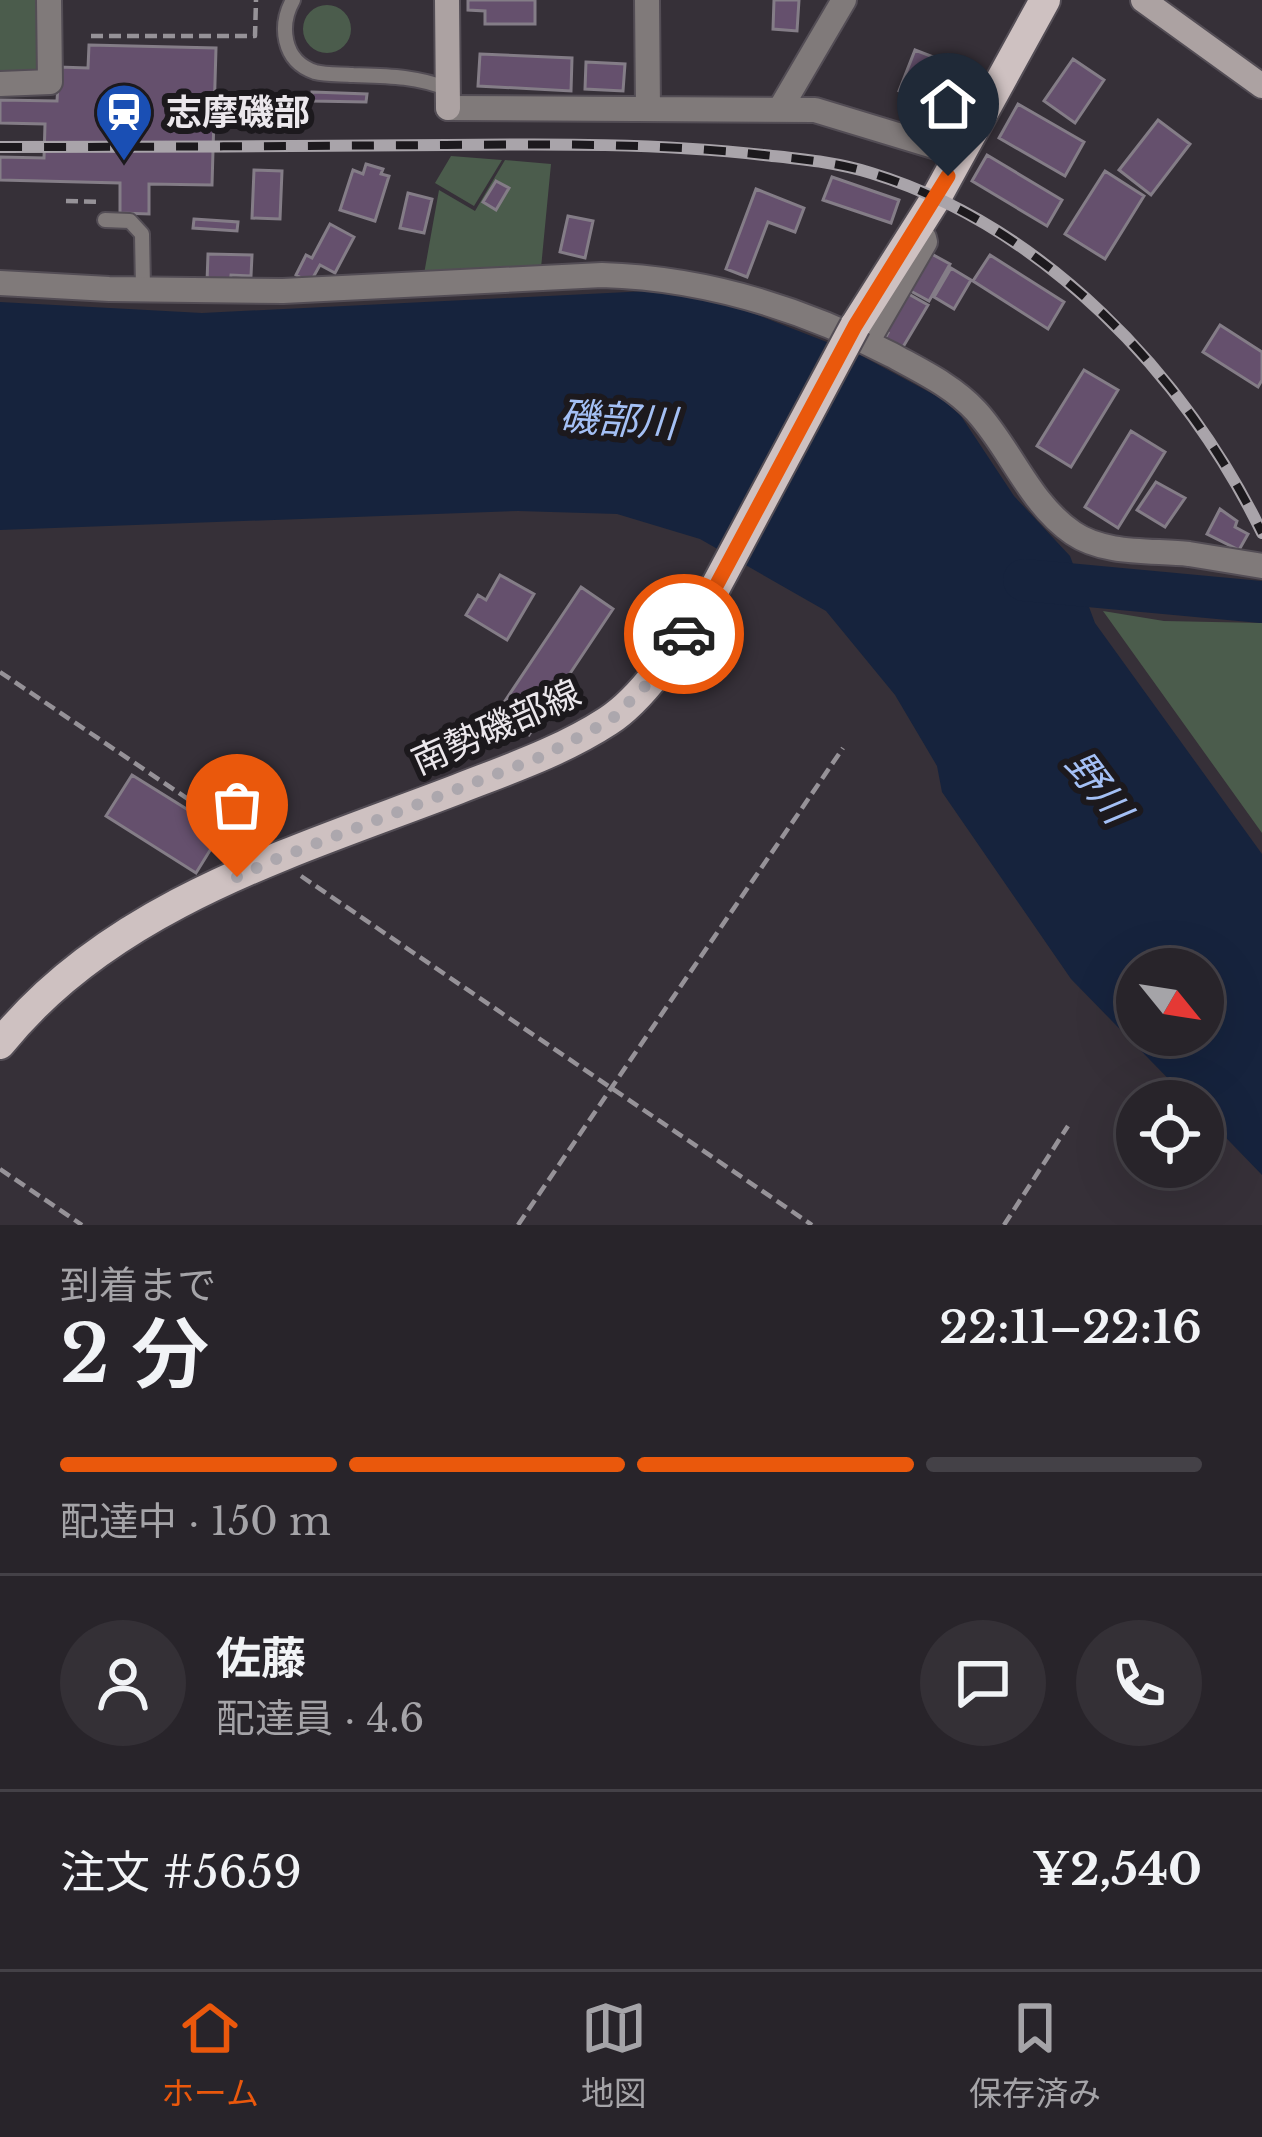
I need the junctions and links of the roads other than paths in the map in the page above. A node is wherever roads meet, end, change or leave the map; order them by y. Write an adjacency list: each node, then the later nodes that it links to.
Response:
1 (50, 0): 8 (street)
2 (293, 0): 10 (lane)
3 (447, 0): 10 (street)
4 (647, 0): 11 (street)
5 (844, 0): 12 (street)
6 (1045, 0): 13 (main road, 南勢磯部線)
7 (1143, 0): 9 (street)
8 (0, 84)
9 (1262, 86)
10 (448, 99): 11 (street)
11 (648, 109): 12 (street)
12 (780, 109): 13 (street)
13 (960, 154): 17 (main road, 南勢磯部線)
14 (105, 220): 16 (lane)
15 (0, 283): 16 (street)
16 (143, 288): 17 (street)
17 (861, 334): 18 (street); 19 (main road, 南勢磯部線, bridge)
18 (1262, 566)
19 (0, 1044)

